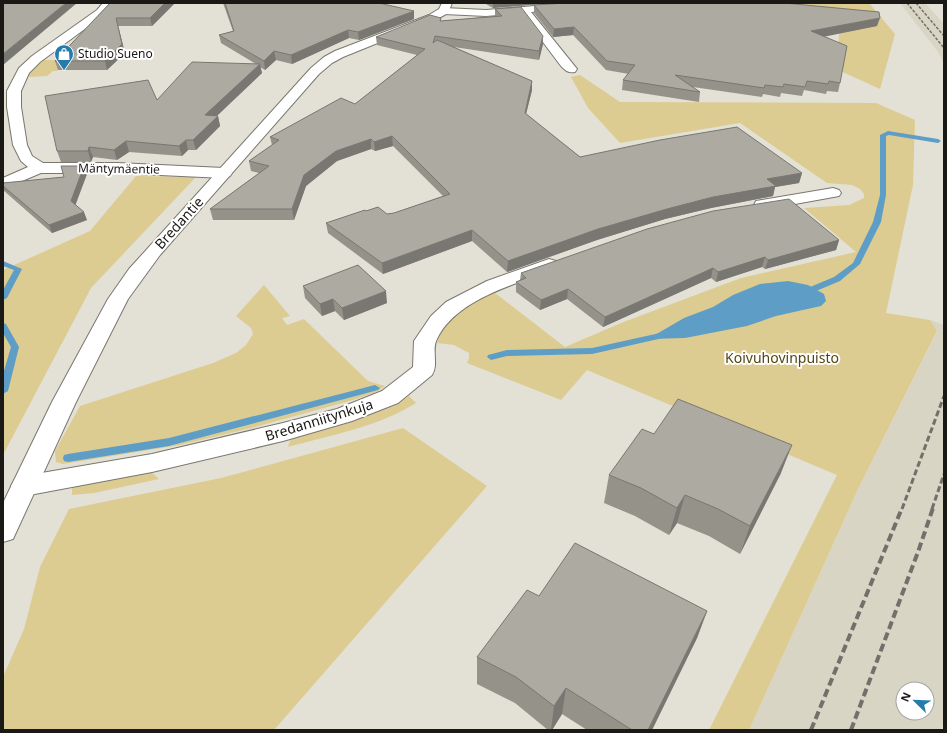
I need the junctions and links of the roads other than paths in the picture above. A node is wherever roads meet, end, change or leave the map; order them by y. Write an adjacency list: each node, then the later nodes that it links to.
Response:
1 (108, 3): 6 (street)
2 (609, 3): 4 (street)
3 (445, 7): 4 (street); 7 (street, Bredantie)
4 (524, 10): 5 (street)
5 (572, 69)
6 (39, 168): 7 (street, Mäntymäentie); 8 (street)
7 (224, 173): 12 (street, Bredantie)
8 (3, 184)
9 (833, 192): 10 (street)
10 (747, 208)
11 (563, 259): 12 (street, Bredanniitynkuja)
12 (24, 486): 13 (street, Bredantie)
13 (3, 530)

